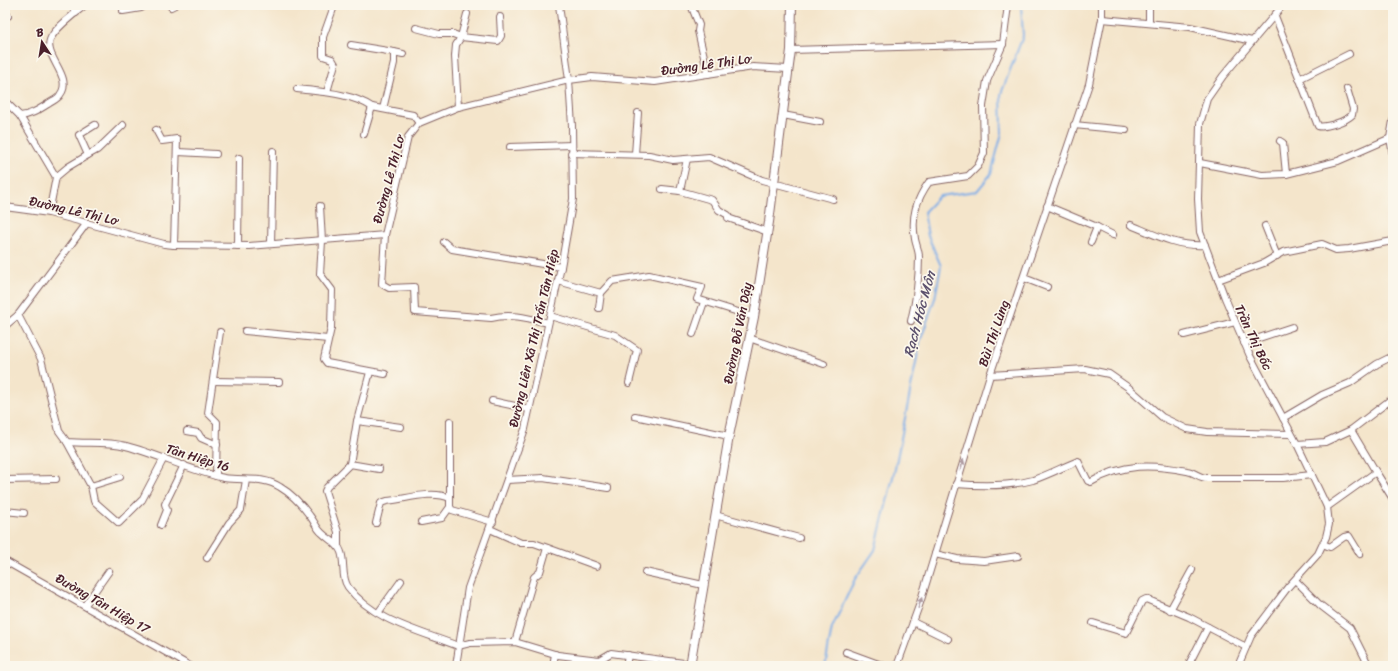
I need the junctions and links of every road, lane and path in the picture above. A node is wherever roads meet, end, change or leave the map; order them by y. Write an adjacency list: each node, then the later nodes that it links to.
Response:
1 (71, 5): 15 (street)
2 (85, 5): 15 (street)
3 (146, 5): 14 (street)
4 (170, 5): 5 (street)
5 (175, 5)
6 (559, 5): 33 (street, Đường Liên Xã Thị Trấn Tân Hiệp)
7 (691, 5): 31 (street)
8 (792, 5): 26 (main road, Đường Đỗ Văn Dậy)
9 (1008, 5): 24 (street)
10 (1102, 5): 19 (street, Bùi Thị Lùng)
11 (1149, 5): 20 (street)
12 (1283, 5): 17 (street, Trần Thị Bốc)
13 (333, 9): 36 (street)
14 (123, 10)
15 (76, 13): 43 (street)
16 (467, 14): 22 (street)
17 (1275, 16): 23 (street, Trần Thị Bốc); 32 (street)
18 (500, 17): 22 (street)
19 (1102, 19): 20 (street); 49 (street, Bùi Thị Lùng)
20 (1149, 23): 23 (street)
21 (416, 28): 22 (street)
22 (461, 37): 40 (street)
23 (1252, 40): 66 (street, Trần Thị Bốc)
24 (1003, 44): 26 (street); 104 (street)
25 (351, 45): 27 (street)
26 (791, 50): 30 (main road, Đường Đỗ Văn Dậy)
27 (394, 52): 28 (street); 39 (street)
28 (404, 54)
29 (1349, 54): 32 (street)
30 (788, 69): 31 (street, Đường Lê Thị Lơ); 42 (main road, Đường Đỗ Văn Dậy)
31 (708, 74): 33 (street, Đường Lê Thị Lơ)
32 (1299, 79): 35 (street)
33 (569, 80): 40 (street, Đường Lê Thị Lơ); 55 (street, Đường Liên Xã Thị Trấn Tân Hiệp)
34 (297, 89): 36 (street)
35 (1347, 89)
36 (326, 92): 38 (street)
37 (5, 101): 43 (street)
38 (372, 107): 39 (street); 52 (street)
39 (383, 108): 46 (street)
40 (458, 108): 46 (street, Đường Lê Thị Lơ)
41 (638, 113): 61 (street)
42 (783, 115): 45 (street); 69 (main road, Đường Đỗ Văn Dậy)
43 (20, 116): 68 (street)
44 (1393, 121): 53 (street)
45 (820, 122)
46 (419, 123): 82 (street, Đường Lê Thị Lơ)
47 (95, 125): 62 (street)
48 (123, 125): 62 (street)
49 (1074, 125): 51 (street); 74 (street, Bùi Thị Lùng)
50 (156, 130): 58 (street)
51 (1126, 130)
52 (364, 134)
53 (1392, 138): 63 (street); 67 (street)
54 (1280, 141): 67 (street)
55 (572, 145): 56 (street); 59 (street, Đường Liên Xã Thị Trấn Tân Hiệp)
56 (510, 147)
57 (272, 151): 88 (street)
58 (178, 152): 60 (street); 89 (street)
59 (571, 153): 61 (street); 93 (street, Đường Liên Xã Thị Trấn Tân Hiệp)
60 (216, 154)
61 (635, 154): 65 (street)
62 (88, 155): 68 (street)
63 (1393, 155)
64 (239, 158): 91 (street)
65 (688, 159): 69 (street); 71 (street)
66 (1200, 162): 67 (street); 90 (street, Trần Thị Bốc)
67 (1286, 174)
68 (56, 177): 76 (street)
69 (775, 182): 72 (street); 81 (main road, Đường Đỗ Văn Dậy)
70 (662, 189): 71 (street)
71 (680, 191): 81 (street)
72 (832, 199)
73 (320, 206): 84 (street)
74 (1047, 206): 80 (street); 94 (street, Bùi Thị Lùng)
75 (5, 207): 76 (street, Đường Lê Thị Lơ)
76 (49, 213): 77 (street, Đường Lê Thị Lơ)
77 (87, 223): 89 (street, Đường Lê Thị Lơ); 101 (street)
78 (1131, 225): 90 (street)
79 (1265, 226): 92 (street)
80 (1097, 227): 83 (street); 87 (street)
81 (768, 232): 103 (main road, Đường Đỗ Văn Dậy)
82 (385, 235): 84 (street, Đường Lê Thị Lơ); 106 (street)
83 (1113, 235)
84 (322, 241): 88 (street, Đường Lê Thị Lơ); 114 (street)
85 (1393, 241): 92 (street)
86 (444, 242): 93 (street)
87 (1091, 242)
88 (271, 244): 91 (street, Đường Lê Thị Lơ)
89 (174, 245): 91 (street, Đường Lê Thị Lơ)
90 (1205, 245): 95 (street, Trần Thị Bốc)
91 (238, 246)
92 (1277, 256): 95 (street)
93 (561, 267): 96 (street, Đường Liên Xã Thị Trấn Tân Hiệp)
94 (1024, 278): 97 (street); 120 (street, Bùi Thị Lùng)
95 (1218, 280): 105 (street, Trần Thị Bốc)
96 (558, 281): 98 (street); 102 (street, Đường Liên Xã Thị Trấn Tân Hiệp)
97 (1046, 287)
98 (601, 293): 99 (street); 100 (street)
99 (704, 302): 103 (street); 111 (street)
100 (600, 308)
101 (18, 314): 107 (street); 136 (street)
102 (550, 316): 106 (street, Đường Liên Xã Thị Trấn Tân Hiệp); 123 (street)
103 (754, 317): 113 (main road, Đường Đỗ Văn Dậy)
104 (911, 321)
105 (1235, 322): 112 (street); 115 (street, Trần Thị Bốc)
106 (548, 323): 126 (street, Đường Liên Xã Thị Trấn Tân Hiệp)
107 (5, 326)
108 (1292, 327): 115 (street)
109 (245, 331): 114 (street)
110 (220, 332): 121 (street)
111 (693, 334)
112 (1184, 335)
113 (749, 338): 117 (street); 135 (main road, Đường Đỗ Văn Dậy)
114 (328, 339): 118 (street)
115 (1244, 343): 128 (street, Trần Thị Bốc)
116 (1393, 356): 128 (street)
117 (824, 364)
118 (370, 372): 119 (street); 129 (street)
119 (385, 374)
120 (990, 375): 134 (street); 151 (street, Bùi Thị Lùng, one-way to 120)
121 (213, 381): 122 (street); 138 (street)
122 (279, 382)
123 (629, 383)
124 (1393, 398): 132 (street)
125 (492, 401): 126 (street)
126 (529, 409): 150 (street, Đường Liên Xã Thị Trấn Tân Hiệp)
127 (635, 416): 135 (street)
128 (1283, 418): 134 (street, Trần Thị Bốc)
129 (357, 421): 131 (street); 140 (street)
130 (450, 421): 154 (street)
131 (401, 427)
132 (1351, 430): 137 (street); 143 (street)
133 (187, 431): 138 (street)
134 (1291, 434): 137 (street, Trần Thị Bốc)
135 (729, 436): 160 (main road, Đường Đỗ Văn Dậy)
136 (66, 442): 139 (street, Tân Hiệp 16); 152 (street)
137 (1297, 444): 144 (street, Trần Thị Bốc)
138 (217, 445): 146 (street)
139 (164, 458): 141 (street, Tân Hiệp 16); 152 (street)
140 (350, 464): 142 (street); 168 (street)
141 (184, 465): 146 (street, Tân Hiệp 16); 164 (street)
142 (379, 469)
143 (1376, 472): 155 (street); 157 (street)
144 (1312, 474): 151 (street); 157 (street, Trần Thị Bốc)
145 (120, 476): 152 (street)
146 (216, 476): 149 (street, Tân Hiệp 16)
147 (56, 479): 148 (street)
148 (5, 480)
149 (246, 480): 168 (street, Tân Hiệp 16); 173 (street)
150 (508, 480): 153 (street); 162 (street, Đường Liên Xã Thị Trấn Tân Hiệp)
151 (956, 484): 170 (street, Bùi Thị Lùng)
152 (90, 486)
153 (608, 488)
154 (450, 498): 156 (street); 163 (street)
155 (1393, 499)
156 (450, 507): 161 (street); 162 (street)
157 (1328, 507): 167 (street, Trần Thị Bốc)
158 (5, 511): 159 (street)
159 (24, 513)
160 (715, 515): 166 (street); 181 (main road, Đường Đỗ Văn Dậy)
161 (421, 522)
162 (493, 522): 165 (street, Đường Liên Xã Thị Trấn Tân Hiệp)
163 (376, 523)
164 (161, 525)
165 (490, 529): 169 (street); 190 (street, Đường Liên Xã Thị Trấn Tân Hiệp)
166 (799, 538)
167 (1323, 544): 171 (street); 179 (street, Trần Thị Bốc)
168 (338, 545): 184 (street)
169 (547, 548): 175 (street); 189 (street)
170 (935, 554): 172 (street); 185 (street, Bùi Thị Lùng, one-way to 170)
171 (1360, 554)
172 (1018, 556)
173 (207, 558)
174 (5, 561): 182 (street, Đường Tân Hiệp 17)
175 (597, 566)
176 (110, 570): 182 (street)
177 (1192, 570): 183 (street)
178 (645, 572): 181 (street)
179 (1295, 580): 191 (street, Trần Thị Bốc); 204 (street)
180 (402, 581): 184 (street)
181 (703, 585): 196 (main road, Đường Đỗ Văn Dậy)
182 (85, 605): 197 (street, Đường Tân Hiệp 17)
183 (1170, 610): 186 (street); 187 (street)
184 (378, 614): 190 (street)
185 (913, 622): 188 (street); 202 (street, Bùi Thị Lùng)
186 (1094, 623)
187 (1208, 627): 191 (street); 195 (street)
188 (948, 639)
189 (515, 642): 190 (street); 193 (street)
190 (458, 646): 198 (street, Đường Liên Xã Thị Trấn Tân Hiệp)
191 (1246, 647): 203 (street, Trần Thị Bốc)
192 (846, 652): 201 (street)
193 (555, 654): 194 (street); 199 (street)
194 (628, 655): 196 (street); 200 (street)
195 (1189, 664)
196 (690, 665)
197 (190, 666)
198 (456, 666)
199 (553, 666)
200 (626, 666)
201 (884, 666)
202 (897, 666)
203 (1238, 666)
204 (1370, 666)

